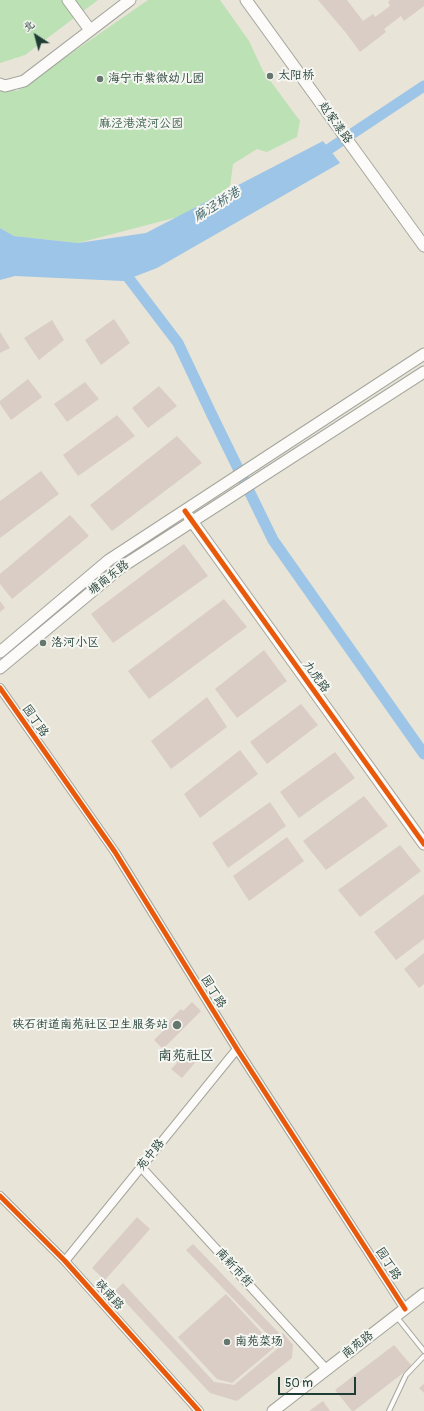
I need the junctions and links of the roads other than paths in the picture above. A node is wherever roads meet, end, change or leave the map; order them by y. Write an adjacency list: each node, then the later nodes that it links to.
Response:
1 (68, 0): 4 (main road)
2 (130, 0): 4 (main road)
3 (246, 0): 6 (main road, 赵家漾路)
4 (90, 30): 5 (main road)
5 (0, 84)
6 (424, 246)
7 (424, 354): 9 (main road, 塘南东路)
8 (424, 372): 10 (main road, 塘南东路)
9 (184, 511): 10 (main road, 九虎路); 11 (main road, 塘南东路)
10 (192, 522): 12 (main road, 塘南东路); 14 (main road, 九虎路)
11 (0, 652)
12 (0, 668)
13 (0, 688): 15 (street, 园丁路)
14 (424, 844)
15 (237, 1049): 16 (street, 苑中路); 20 (street, 园丁路)
16 (141, 1167): 18 (street, 苑中路); 23 (street, 南新市街)
17 (0, 1196): 18 (street, 硖南路)
18 (65, 1261): 24 (street, 硖南路)
19 (423, 1296): 20 (main road, 南苑路)
20 (401, 1312): 21 (lane); 23 (main road, 南苑路)
21 (424, 1350)
22 (424, 1356): 26 (lane)
23 (326, 1370): 25 (main road, 南苑路)
24 (200, 1411)
25 (273, 1411)
26 (389, 1411)

